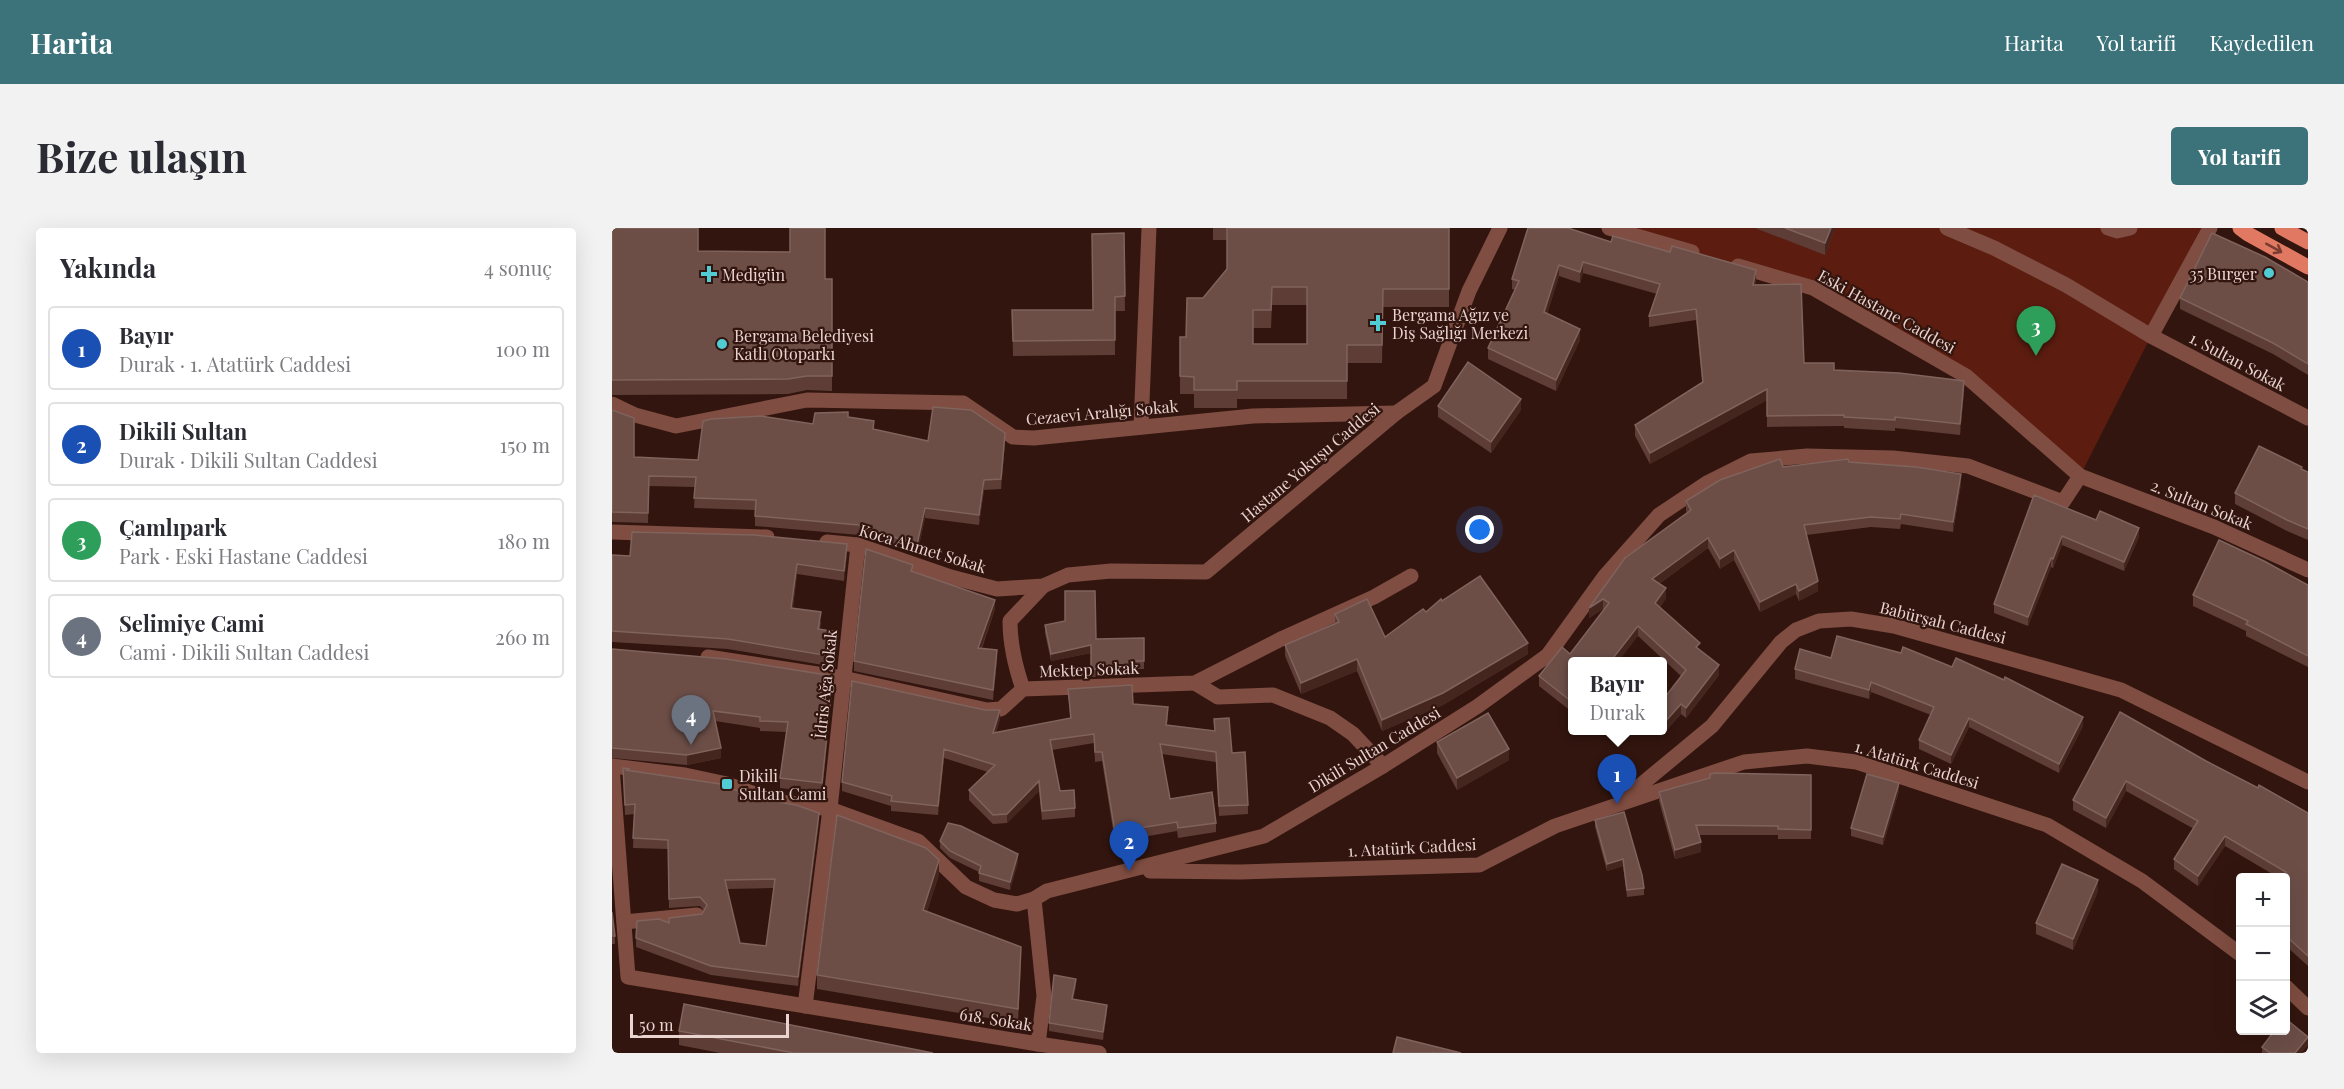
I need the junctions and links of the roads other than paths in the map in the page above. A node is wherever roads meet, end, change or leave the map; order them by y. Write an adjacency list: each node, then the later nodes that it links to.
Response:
1 (1149, 228): 16 (street)
2 (1500, 228): 14 (street, Hastane Yokuşu Caddesi)
3 (1609, 228): 17 (street, Eski Hastane Caddesi)
4 (1947, 228): 12 (street, 1. Sultan Sokak)
5 (2108, 228): 6 (street)
6 (2130, 228)
7 (2210, 228): 12 (street)
8 (2240, 228): 11 (main road, one-way to 11)
9 (2282, 228): 10 (main road)
10 (2308, 242)
11 (2308, 267)
12 (2151, 336): 15 (street, 1. Sultan Sokak)
13 (612, 404): 16 (street, Cezaevi Aralığı Sokak)
14 (1396, 413): 16 (street, Cezaevi Aralığı Sokak); 24 (street, Hastane Yokuşu Caddesi)
15 (2308, 418)
16 (1141, 427)
17 (2080, 476): 22 (street, 2. Sultan Sokak); 30 (street, Dikili Sultan Caddesi)
18 (612, 532): 19 (street)
19 (783, 538)
20 (815, 541): 21 (street, Koca Ahmet Sokak)
21 (858, 545): 24 (street, Koca Ahmet Sokak); 26 (street, İdris Ağa Sokak)
22 (2308, 570)
23 (1411, 576): 27 (street, Mektep Sokak)
24 (1043, 586): 28 (street)
25 (693, 656): 26 (street, Mektep Sokak)
26 (843, 678): 28 (street, Mektep Sokak); 33 (street, İdris Ağa Sokak)
27 (1195, 683): 28 (street, Mektep Sokak); 30 (street)
28 (1023, 688)
29 (612, 766): 33 (street, Dikili Sultan Caddesi); 37 (street)
30 (1383, 766): 34 (street, Dikili Sultan Caddesi)
31 (2308, 782): 32 (street, Babürşah Caddesi)
32 (1617, 804): 34 (street, 1. Atatürk Caddesi); 38 (street, 1. Atatürk Caddesi)
33 (830, 809): 35 (street, Dikili Sultan Caddesi); 40 (street, İdris Ağa Sokak)
34 (1129, 872): 35 (street, Dikili Sultan Caddesi)
35 (1034, 899): 42 (street, 618. Sokak)
36 (697, 915): 37 (street)
37 (624, 922): 40 (street, 618. Sokak)
38 (2236, 950)
39 (2290, 991): 41 (street)
40 (805, 1006): 42 (street, 618. Sokak)
41 (2308, 1008)
42 (1038, 1044): 43 (street)
43 (1099, 1053)

